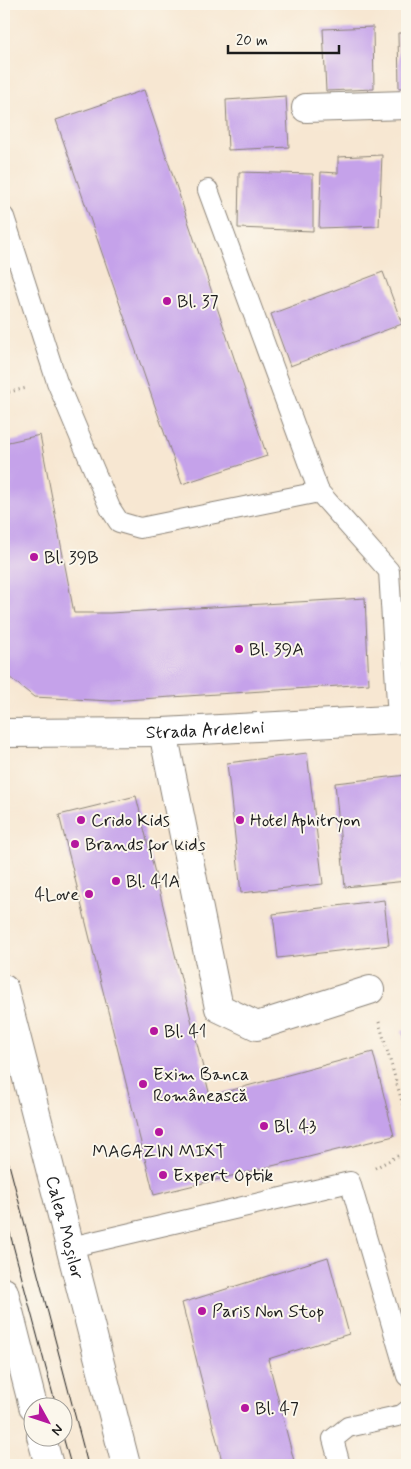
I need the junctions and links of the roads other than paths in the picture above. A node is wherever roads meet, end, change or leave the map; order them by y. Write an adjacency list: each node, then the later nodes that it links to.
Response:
1 (407, 105): 2 (street)
2 (306, 108)
3 (208, 190): 5 (lane)
4 (4, 216): 5 (lane)
5 (319, 492): 6 (lane)
6 (403, 719): 7 (street, Strada Ardeleni)
7 (163, 732): 8 (street, Strada Ardeleni); 10 (street)
8 (4, 733)
9 (4, 989): 11 (street, Calea Moșilor)
10 (370, 990)
11 (71, 1247): 13 (lane); 18 (street, Calea Moșilor)
12 (4, 1292): 14 (street)
13 (407, 1376)
14 (31, 1396)
15 (407, 1411): 19 (lane)
16 (44, 1446): 17 (street)
17 (49, 1465)
18 (126, 1465)
19 (340, 1465)

